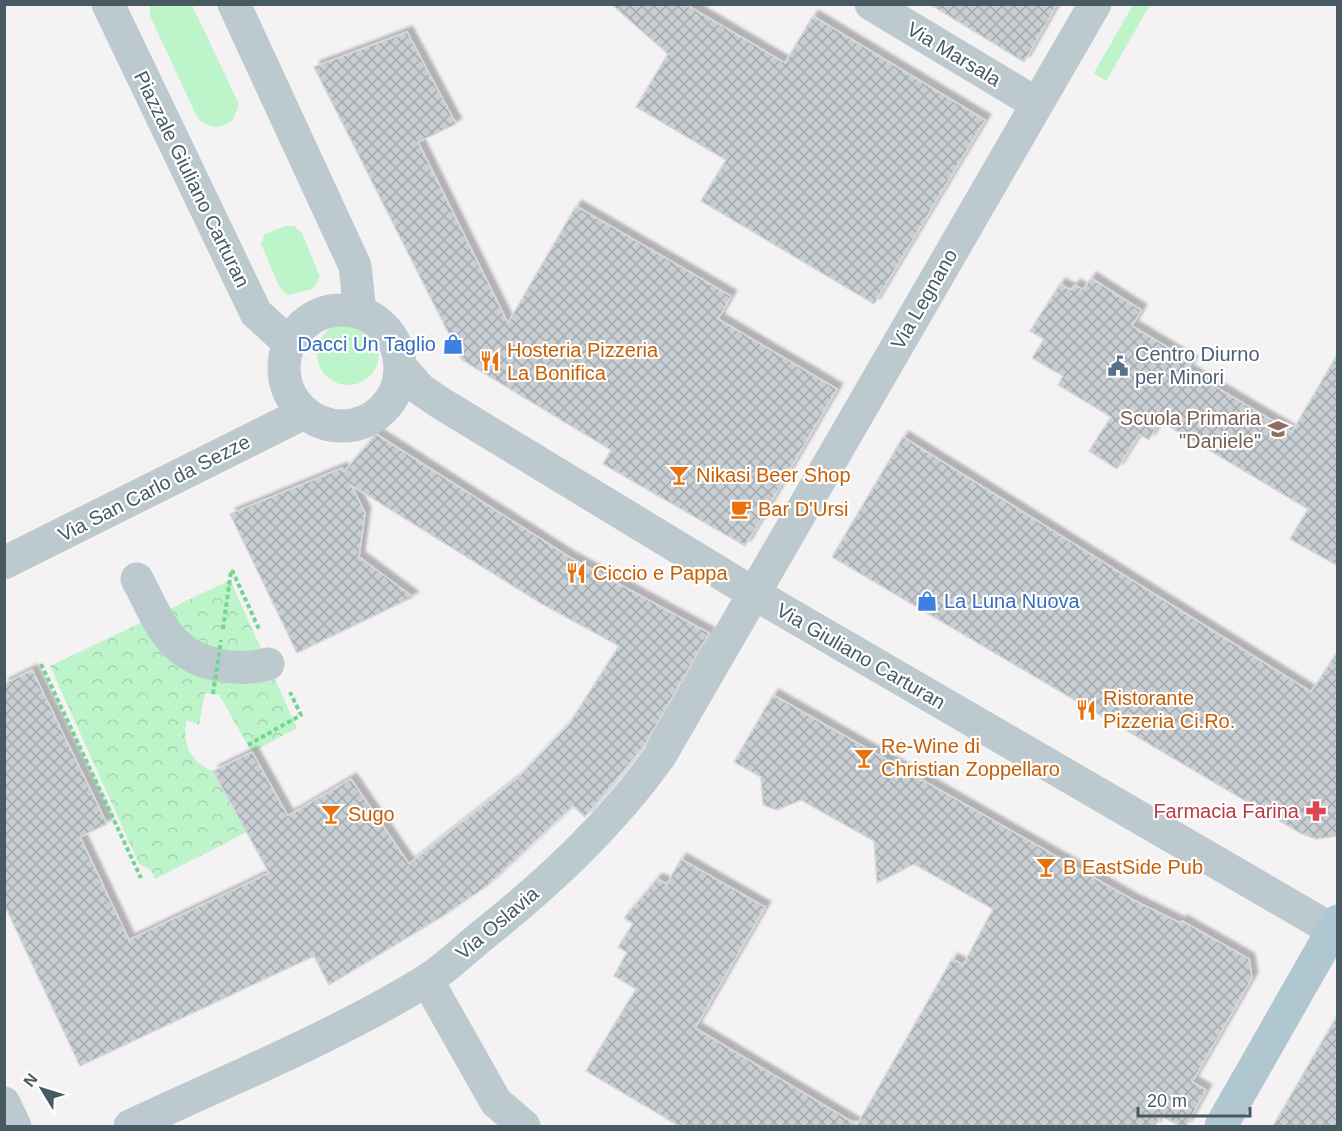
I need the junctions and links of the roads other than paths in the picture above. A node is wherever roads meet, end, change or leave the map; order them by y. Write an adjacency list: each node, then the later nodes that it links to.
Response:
1 (108, 4): 7 (street, Piazzale Giuliano Carturan)
2 (234, 4): 6 (street)
3 (871, 4): 5 (street, Via Marsala)
4 (1095, 4): 5 (street, Via Legnano)
5 (1037, 104): 12 (street, Via Legnano)
6 (360, 312): 7 (street); 8 (street)
7 (290, 344): 9 (street)
8 (401, 367): 9 (street); 12 (street, Via Giuliano Carturan)
9 (304, 413): 10 (street, Via San Carlo da Sezze)
10 (4, 563)
11 (137, 579): 13 (street)
12 (753, 593): 14 (street, Via Giuliano Carturan); 15 (street, Via Oslavia)
13 (268, 664)
14 (1336, 928): 20 (main road)
15 (427, 980): 18 (street, Via Oslavia); 19 (street)
16 (4, 1103): 17 (street)
17 (15, 1126)
18 (130, 1126)
19 (524, 1126)
20 (1221, 1126)

